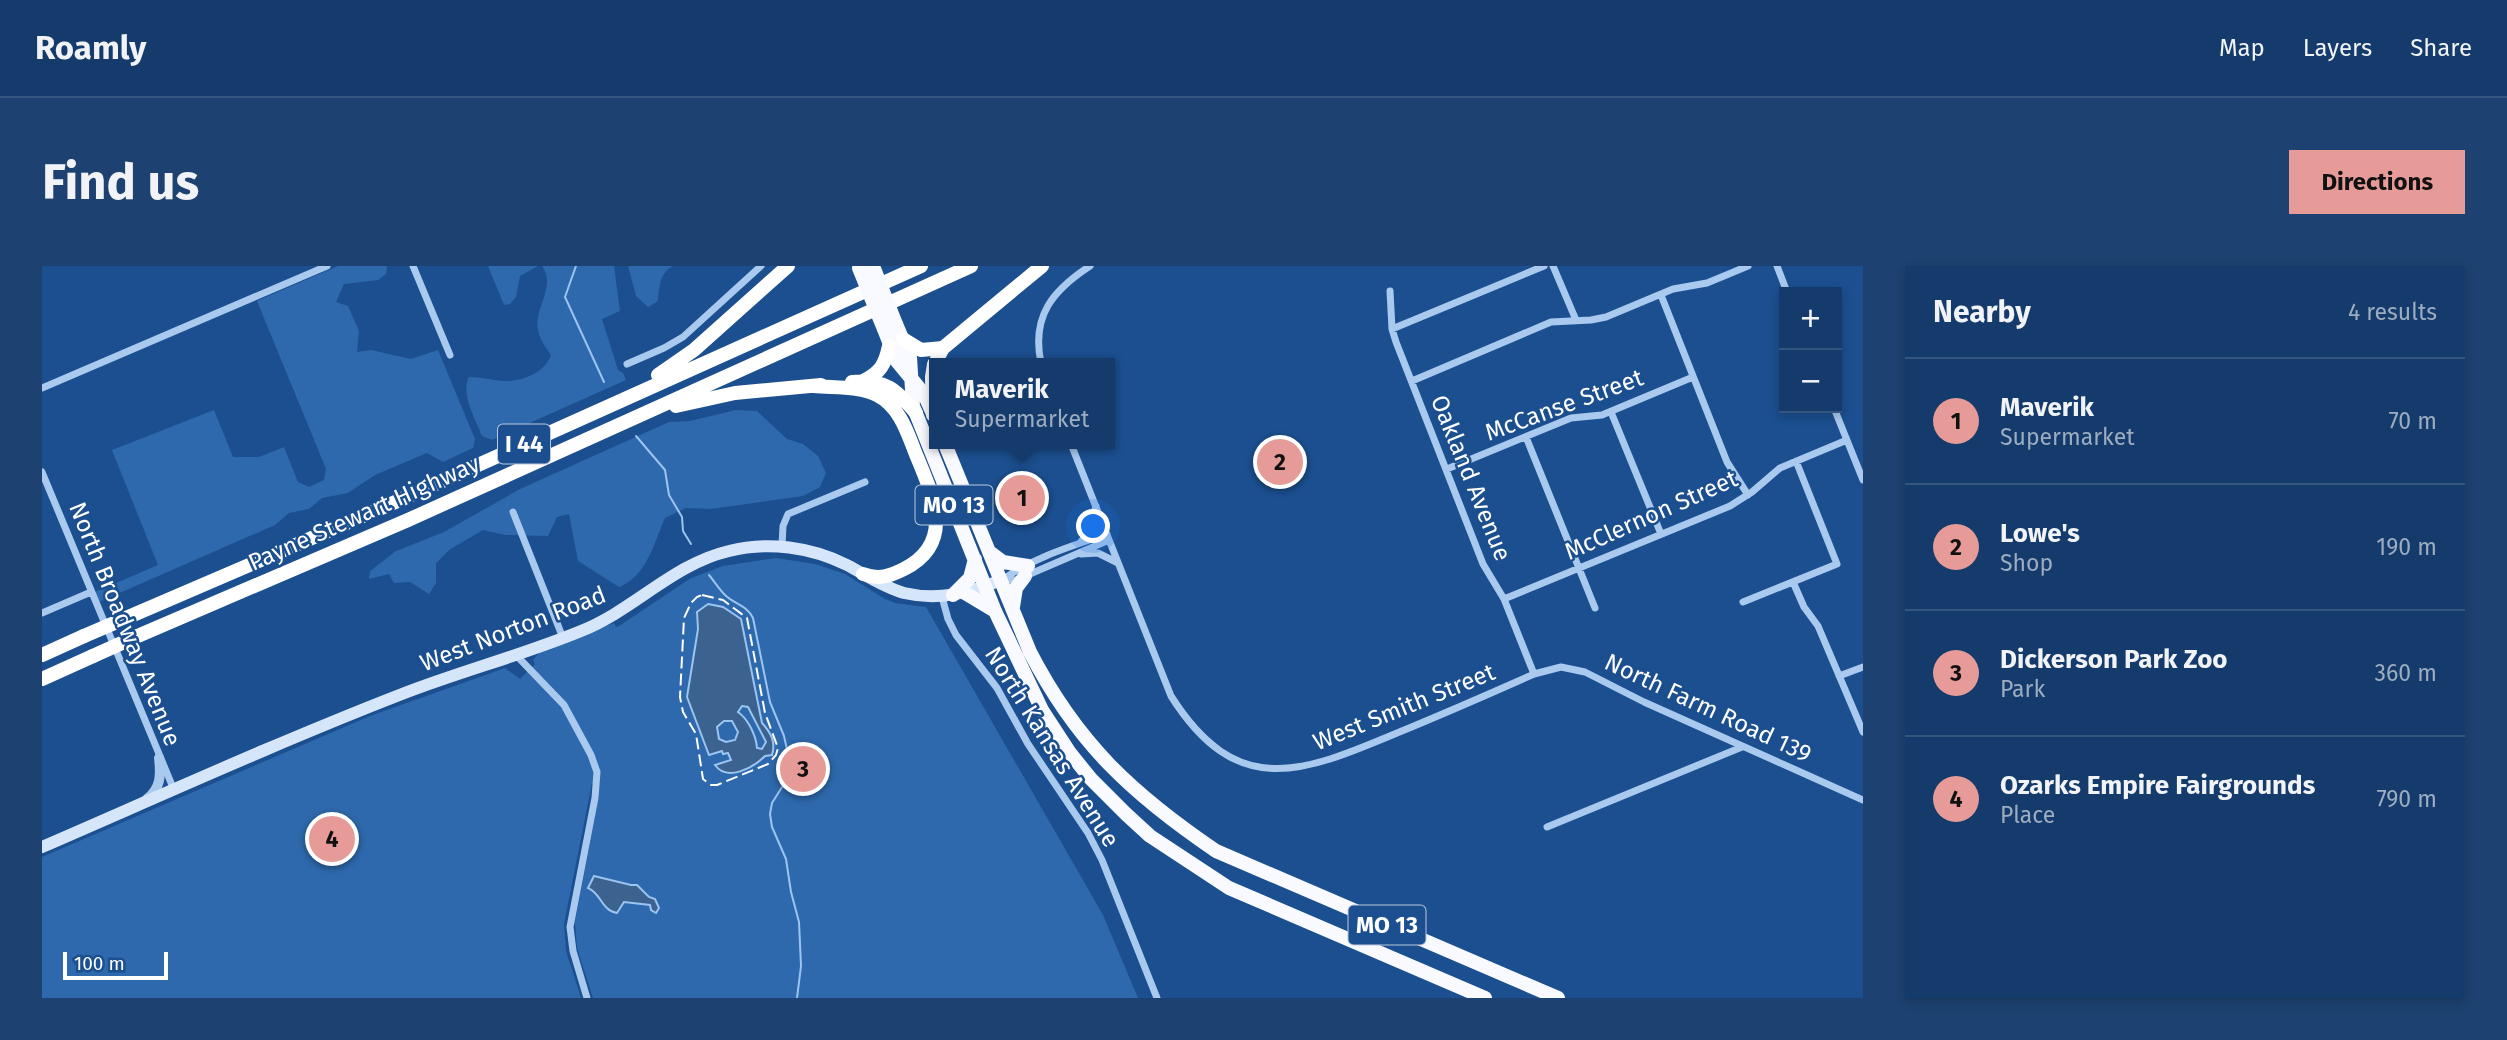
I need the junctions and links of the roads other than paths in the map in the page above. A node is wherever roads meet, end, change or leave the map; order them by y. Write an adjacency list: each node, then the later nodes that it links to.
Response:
1 (327, 266): 30 (street)
2 (413, 266): 21 (street)
3 (761, 266): 24 (street)
4 (788, 266): 31 (highway)
5 (921, 266): 31 (highway, Payne Stewart Highway / I 44)
6 (971, 266): 36 (highway, Payne Stewart Highway / I 44)
7 (1042, 266): 20 (highway)
8 (1090, 266): 23 (street)
9 (1544, 266): 18 (street)
10 (1553, 266): 17 (street)
11 (1748, 266): 16 (street)
12 (1777, 266): 14 (street)
13 (864, 267): 19 (highway, MO 13, bridge)
14 (1785, 287)
15 (1390, 291): 18 (street, Oakland Avenue)
16 (1661, 295): 17 (street); 25 (street)
17 (1576, 320): 27 (street)
18 (1392, 329): 27 (street, Oakland Avenue)
19 (896, 343): 20 (highway); 26 (highway, MO 13); 28 (highway)
20 (943, 348): 22 (highway)
21 (450, 355)
22 (938, 358)
23 (1041, 358)
24 (627, 364)
25 (1693, 377): 33 (street, McCanse Street); 48 (street)
26 (910, 378): 32 (highway, MO 13); 35 (highway, MO 13)
27 (1412, 381): 44 (street, Oakland Avenue)
28 (861, 382): 29 (highway); 35 (highway)
29 (814, 386): 36 (highway); 61 (highway)
30 (42, 388)
31 (610, 404): 75 (highway, Payne Stewart Highway / I 44, bridge)
32 (929, 406)
33 (1611, 412): 37 (street, McCanse Street); 51 (street)
34 (1835, 413): 38 (street)
35 (916, 414): 39 (highway, MO 13)
36 (627, 419): 79 (highway, Payne Stewart Highway / I 44, bridge)
37 (1525, 437): 44 (street, McCanse Street); 59 (street)
38 (1847, 440): 43 (street, McClernon Street); 46 (street)
39 (929, 446)
40 (930, 449): 57 (highway, MO 13)
41 (947, 449): 55 (highway, MO 13)
42 (1073, 449): 49 (street)
43 (1796, 461): 48 (street, McClernon Street); 63 (street)
44 (1447, 469): 67 (street, Oakland Avenue)
45 (42, 472): 65 (street, North Broadway Avenue)
46 (1863, 480)
47 (865, 482): 54 (street)
48 (1748, 495): 51 (street, McClernon Street)
49 (1096, 506): 52 (street); 53 (street)
50 (513, 512): 73 (street)
51 (1661, 534): 59 (street, McClernon Street)
52 (1108, 538): 53 (street, West Norton Road); 56 (street, West Norton Road); 58 (street)
53 (1079, 543): 60 (street, West Norton Road)
54 (782, 546): 61 (main road, West Norton Road); 73 (main road, West Norton Road)
55 (991, 554): 60 (highway); 62 (highway, MO 13)
56 (1073, 555): 58 (street); 60 (street, West Norton Road)
57 (975, 559): 64 (highway, MO 13); 66 (highway)
58 (1118, 564): 77 (street, West Smith Street)
59 (1580, 569): 67 (street, McClernon Street); 69 (street)
60 (1026, 571): 62 (street, West Norton Road); 70 (highway)
61 (863, 574): 66 (main road, West Norton Road)
62 (1002, 580): 64 (main road, West Norton Road); 70 (highway, MO 13)
63 (1793, 582): 68 (street); 78 (street)
64 (986, 587): 66 (main road, West Norton Road); 71 (highway, MO 13)
65 (91, 592): 72 (street); 82 (street, North Broadway Avenue)
66 (953, 595): 71 (highway); 89 (street, North Kansas Avenue)
67 (1504, 599): 77 (street, Oakland Avenue)
68 (1743, 602)
69 (1595, 608)
70 (1013, 609): 91 (highway, MO 13)
71 (995, 611): 90 (highway, MO 13)
72 (42, 613)
73 (564, 638): 74 (main road, West Norton Road)
74 (515, 654): 83 (main road, West Norton Road); 88 (street)
75 (42, 655)
76 (1863, 667): 78 (street)
77 (1534, 674): 81 (street, North Farm Road 139)
78 (1839, 676): 80 (street)
79 (42, 679)
80 (1863, 732)
81 (1742, 747): 84 (street, North Farm Road 139); 86 (street)
82 (159, 758): 83 (street, North Broadway Avenue); 85 (street)
83 (174, 790): 85 (main road, West Norton Road)
84 (1863, 800)
85 (142, 804): 87 (main road, West Norton Road)
86 (1547, 827)
87 (42, 846)
88 (587, 998)
89 (1157, 998)
90 (1485, 998)
91 (1558, 998)

